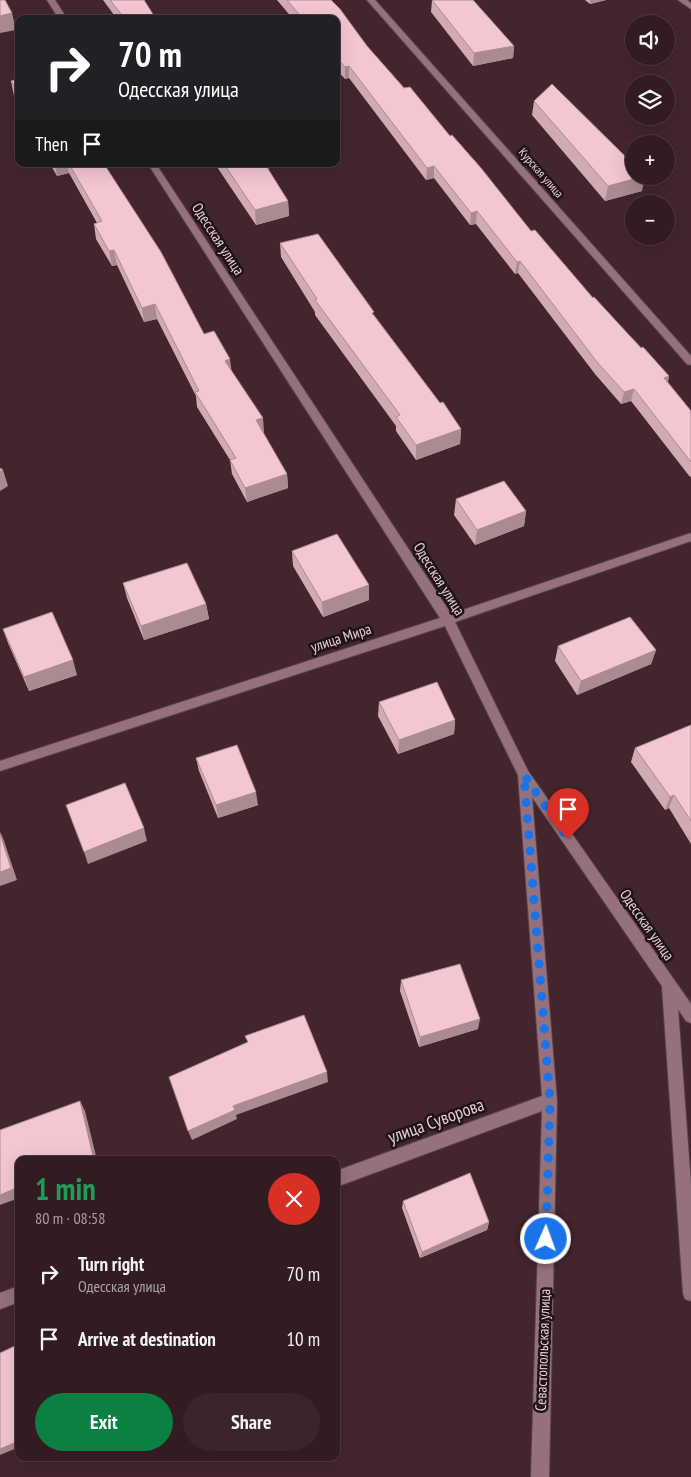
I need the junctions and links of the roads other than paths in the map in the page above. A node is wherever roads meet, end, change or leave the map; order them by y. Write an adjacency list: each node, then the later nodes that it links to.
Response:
1 (51, 0): 5 (street)
2 (371, 0): 7 (street, Курская улица)
3 (682, 0): 4 (street)
4 (691, 7)
5 (60, 15)
6 (154, 167): 9 (street, Одесская улица)
7 (691, 362)
8 (691, 538): 9 (street, улица Мира)
9 (448, 620): 10 (street, улица Мира); 11 (street, Одесская улица)
10 (0, 766)
11 (524, 775): 12 (street, Одесская улица); 14 (street, Севастопольская улица)
12 (669, 983): 13 (street, Одесская улица); 16 (street)
13 (691, 1016)
14 (550, 1101): 15 (street, улица Суворова); 19 (street, Севастопольская улица)
15 (340, 1178)
16 (691, 1293)
17 (15, 1295): 18 (street)
18 (0, 1301)
19 (540, 1477)

